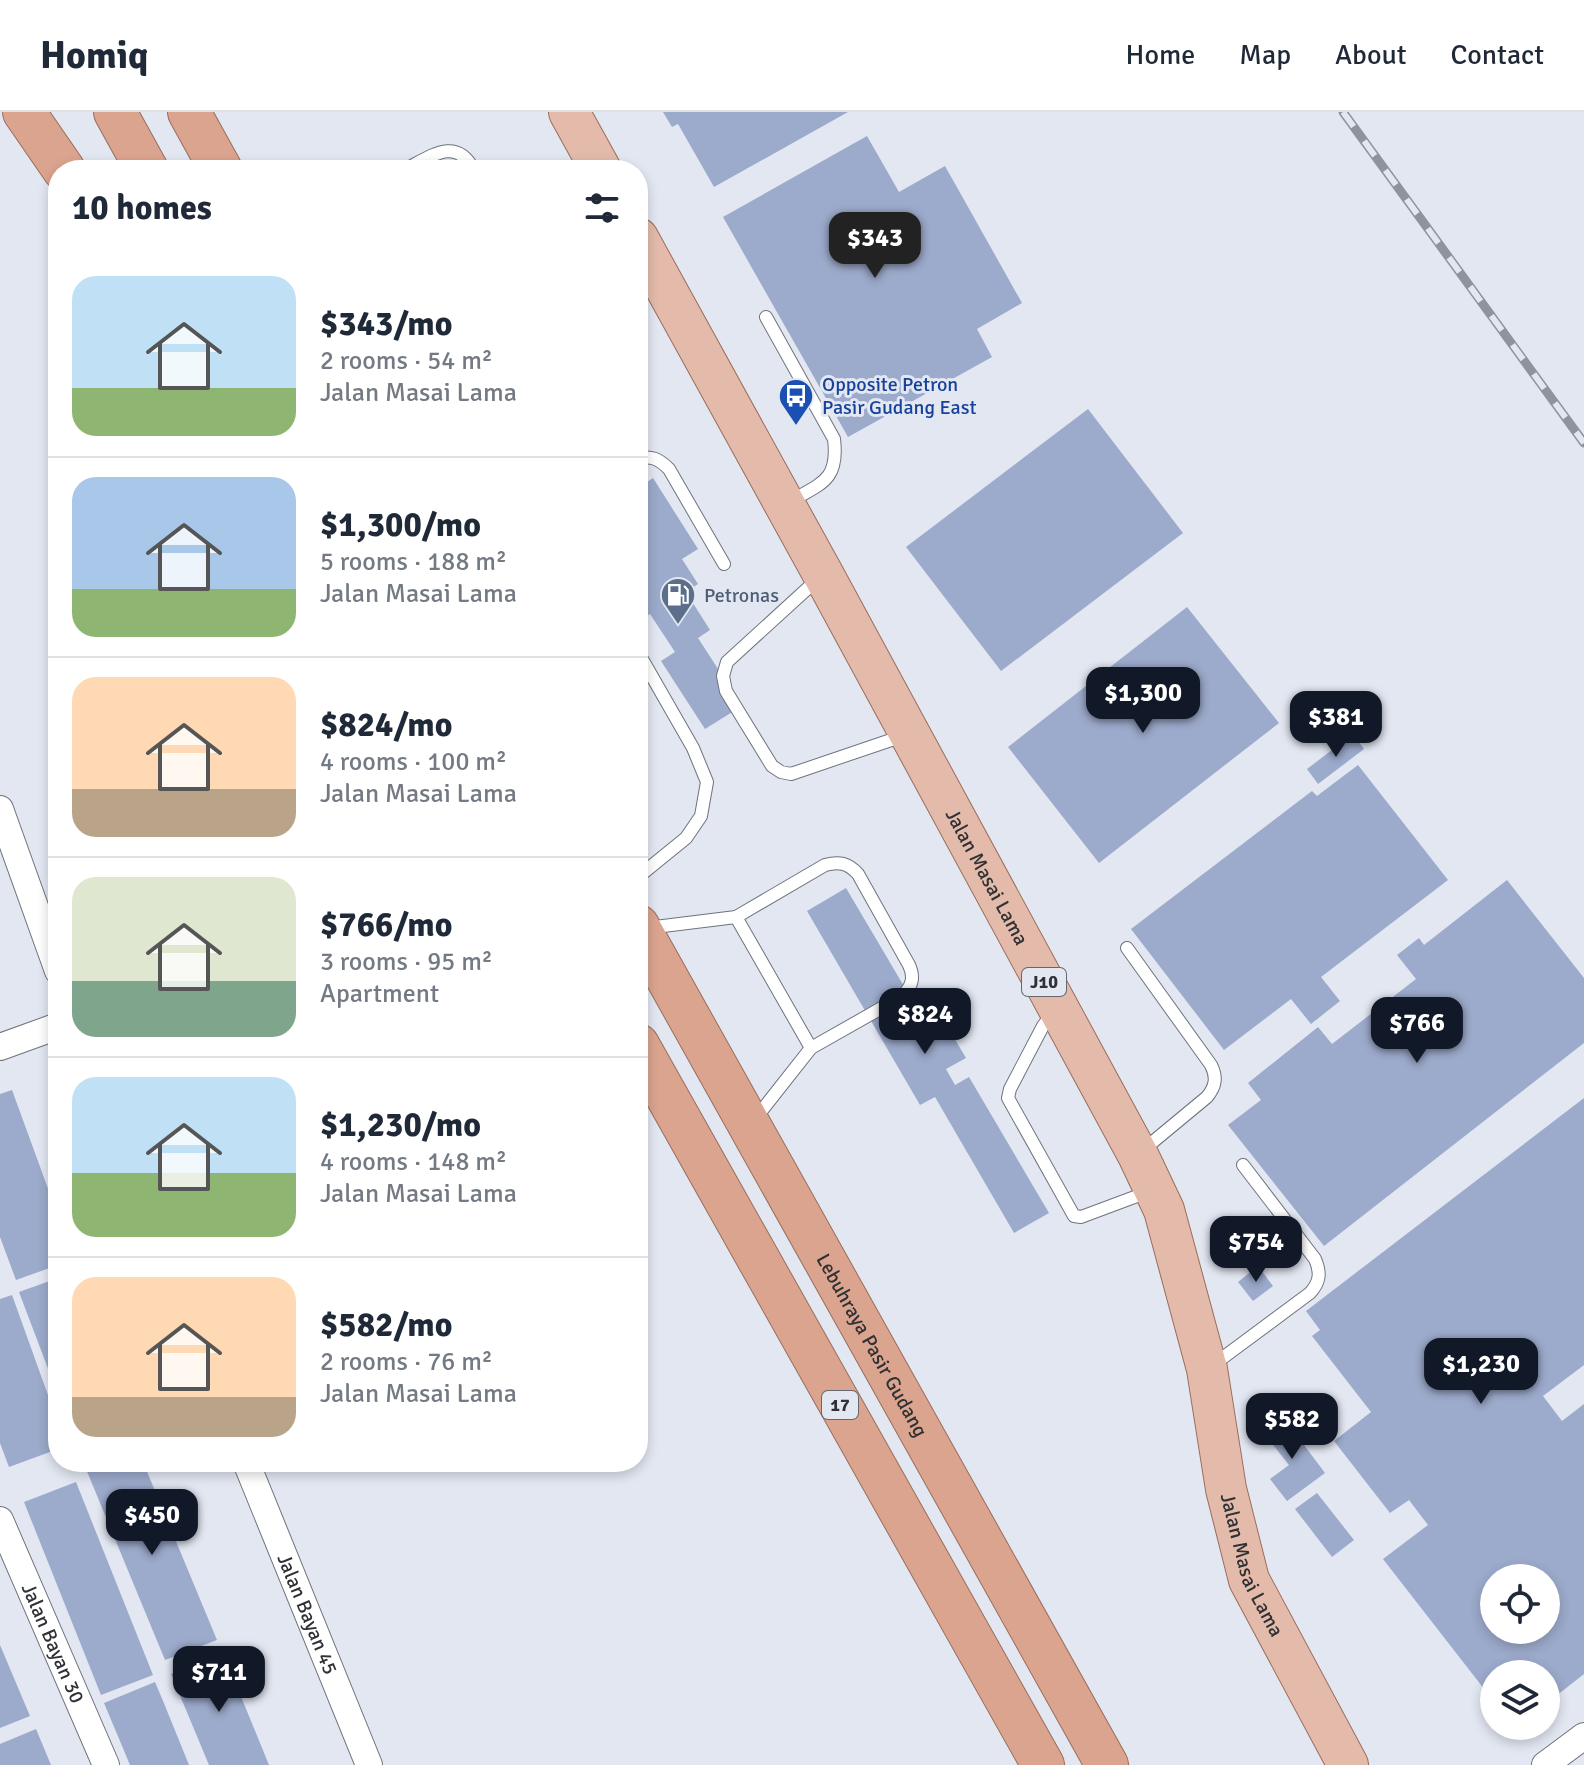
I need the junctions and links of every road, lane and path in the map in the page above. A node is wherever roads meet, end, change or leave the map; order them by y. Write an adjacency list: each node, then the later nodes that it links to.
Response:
1 (24, 112): 5 (highway)
2 (115, 112): 6 (highway)
3 (569, 112): 10 (main road)
4 (193, 117): 7 (highway)
5 (57, 160)
6 (141, 160)
7 (216, 160)
8 (424, 160): 9 (lane)
9 (467, 160)
10 (595, 160)
11 (648, 256): 14 (main road, Jalan Masai Lama / J10)
12 (766, 317): 14 (lane)
13 (648, 457): 15 (lane)
14 (785, 504): 16 (main road, Jalan Masai Lama / J10)
15 (724, 564)
16 (823, 574): 18 (main road, Jalan Masai Lama / J10); 18 (lane)
17 (648, 669): 20 (lane)
18 (910, 734): 26 (main road, Jalan Masai Lama / J10)
19 (0, 809): 23 (street)
20 (648, 869)
21 (736, 917): 22 (lane); 29 (lane); 29 (lane)
22 (648, 927)
23 (48, 943)
24 (648, 944): 31 (highway, Lebuhraya Pasir Gudang)
25 (1127, 948): 33 (lane)
26 (1058, 1007): 33 (main road, Jalan Masai Lama / J10); 33 (lane)
27 (48, 1030): 28 (street)
28 (0, 1047)
29 (811, 1048): 31 (lane)
30 (648, 1063): 40 (highway, 17)
31 (749, 1126): 41 (highway, Lebuhraya Pasir Gudang)
32 (1243, 1165): 34 (lane)
33 (1146, 1172): 34 (main road, Jalan Masai Lama / J10)
34 (1207, 1369): 42 (main road, Jalan Masai Lama / J10)
35 (250, 1472): 39 (street, Jalan Bayan 45)
36 (0, 1520): 38 (street, Jalan Bayan 30)
37 (1584, 1736): 43 (street)
38 (106, 1765)
39 (369, 1765)
40 (1043, 1765)
41 (1107, 1765)
42 (1348, 1765)
43 (1545, 1765)

